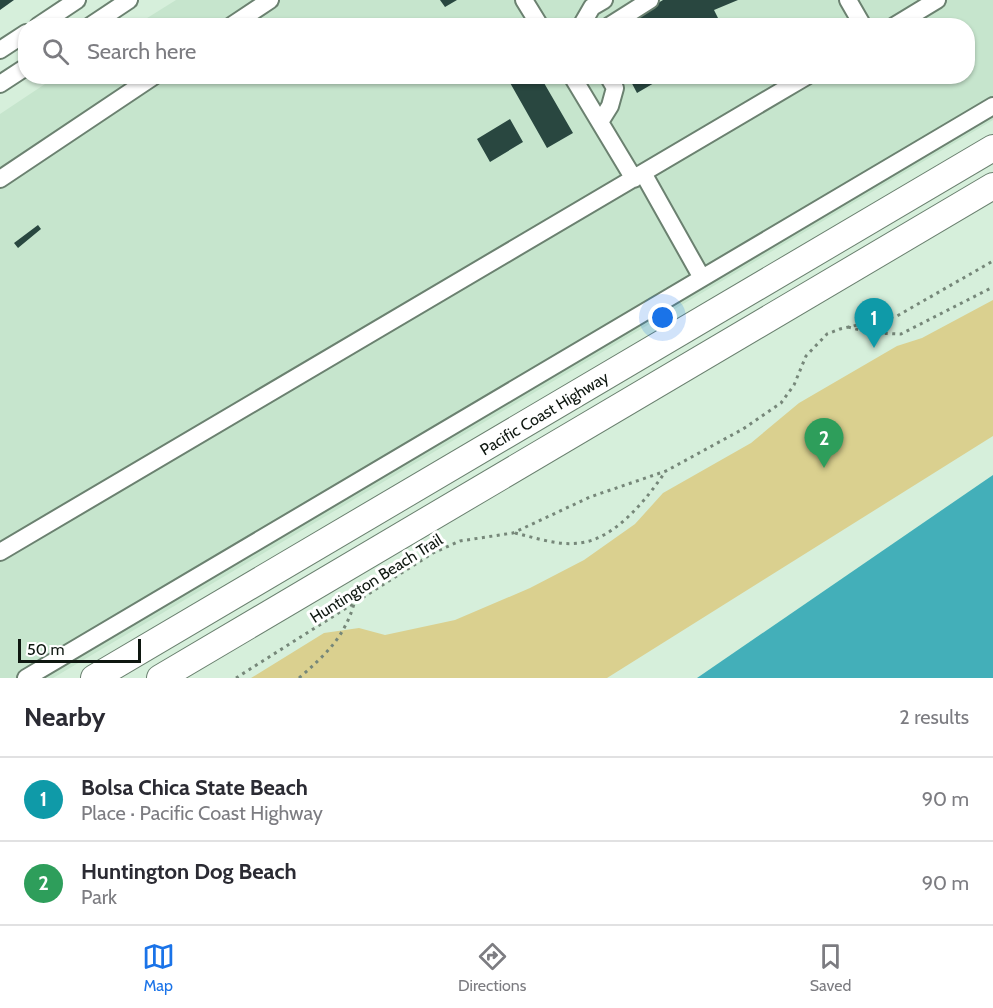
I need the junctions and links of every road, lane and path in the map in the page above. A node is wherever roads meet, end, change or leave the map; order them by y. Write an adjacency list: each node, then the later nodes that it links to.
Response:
1 (77, 0): 9 (street)
2 (129, 0): 10 (street)
3 (270, 0): 11 (street)
4 (524, 0): 12 (street)
5 (603, 0): 13 (street)
6 (650, 0): 14 (street)
7 (848, 0): 15 (street)
8 (937, 0): 16 (street)
9 (50, 18)
10 (102, 18)
11 (243, 18)
12 (535, 18)
13 (586, 18)
14 (622, 18)
15 (858, 18)
16 (907, 18)
17 (18, 38): 18 (street)
18 (0, 50)
19 (18, 72): 20 (street)
20 (0, 84)
21 (142, 84): 29 (street)
22 (577, 84): 26 (street)
23 (613, 84): 26 (street)
24 (793, 84): 28 (street)
25 (993, 106): 32 (street)
26 (602, 124): 28 (street)
27 (993, 148): 40 (highway, Pacific Coast Highway)
28 (638, 176): 32 (street); 37 (street)
29 (0, 179)
30 (993, 186): 41 (highway, Pacific Coast Highway)
31 (993, 261): 34 (path, Huntington Beach Trail)
32 (702, 278): 39 (street)
33 (993, 287): 34 (path)
34 (846, 327): 35 (path, Huntington Beach Trail)
35 (666, 471): 36 (path, Huntington Beach Trail); 36 (path)
36 (513, 533): 38 (path, Huntington Beach Trail)
37 (0, 552)
38 (354, 603): 42 (path, Huntington Beach Trail); 43 (path)
39 (26, 678)
40 (94, 678)
41 (160, 678)
42 (236, 678)
43 (299, 678)

